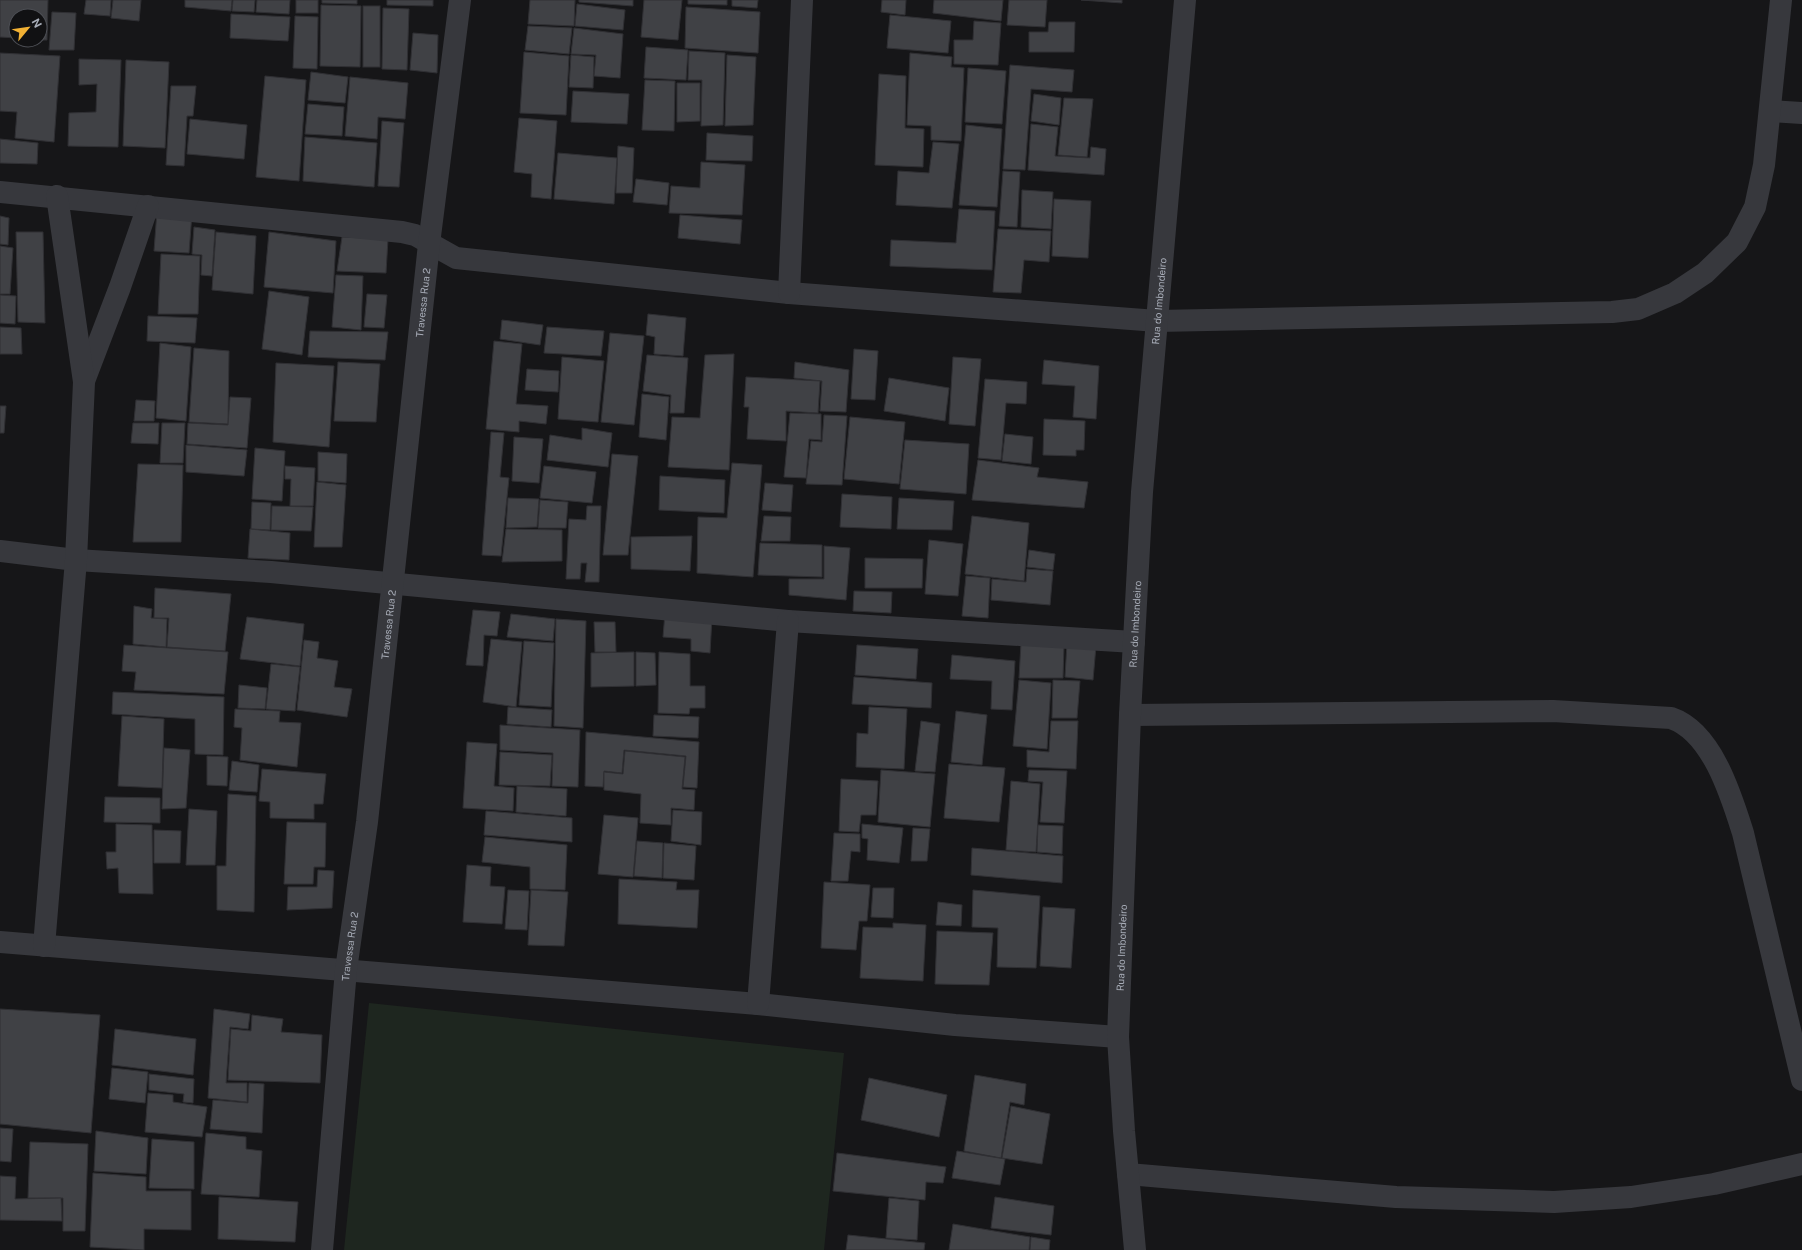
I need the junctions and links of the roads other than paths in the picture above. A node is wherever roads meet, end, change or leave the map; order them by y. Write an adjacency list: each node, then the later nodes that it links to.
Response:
1 (460, 0): 10 (street, Travessa Rua 2)
2 (802, 0): 11 (street)
3 (1185, 0): 12 (street, Rua do Imbondeiro)
4 (1781, 0): 5 (street)
5 (1771, 111): 6 (street); 12 (street)
6 (1802, 113)
7 (0, 192): 8 (street)
8 (57, 196): 9 (street); 13 (street)
9 (148, 206): 10 (street); 13 (street)
10 (429, 244): 11 (street); 16 (street, Travessa Rua 2)
11 (789, 293): 12 (street)
12 (1157, 321): 18 (street, Rua do Imbondeiro)
13 (84, 382): 15 (street)
14 (0, 551): 15 (street)
15 (76, 560): 16 (street); 21 (street)
16 (393, 584): 17 (street); 22 (street, Travessa Rua 2)
17 (788, 621): 18 (street); 23 (street)
18 (1134, 642): 19 (street, Rua do Imbondeiro)
19 (1130, 715): 24 (street, Rua do Imbondeiro); 25 (street)
20 (0, 942): 21 (street)
21 (44, 946): 22 (street)
22 (346, 970): 23 (street); 28 (street, Travessa Rua 2)
23 (758, 1004): 24 (street)
24 (1118, 1037): 27 (street, Rua do Imbondeiro)
25 (1802, 1080)
26 (1802, 1164): 27 (street)
27 (1128, 1174): 29 (street, Rua do Imbondeiro)
28 (322, 1250)
29 (1135, 1250)

